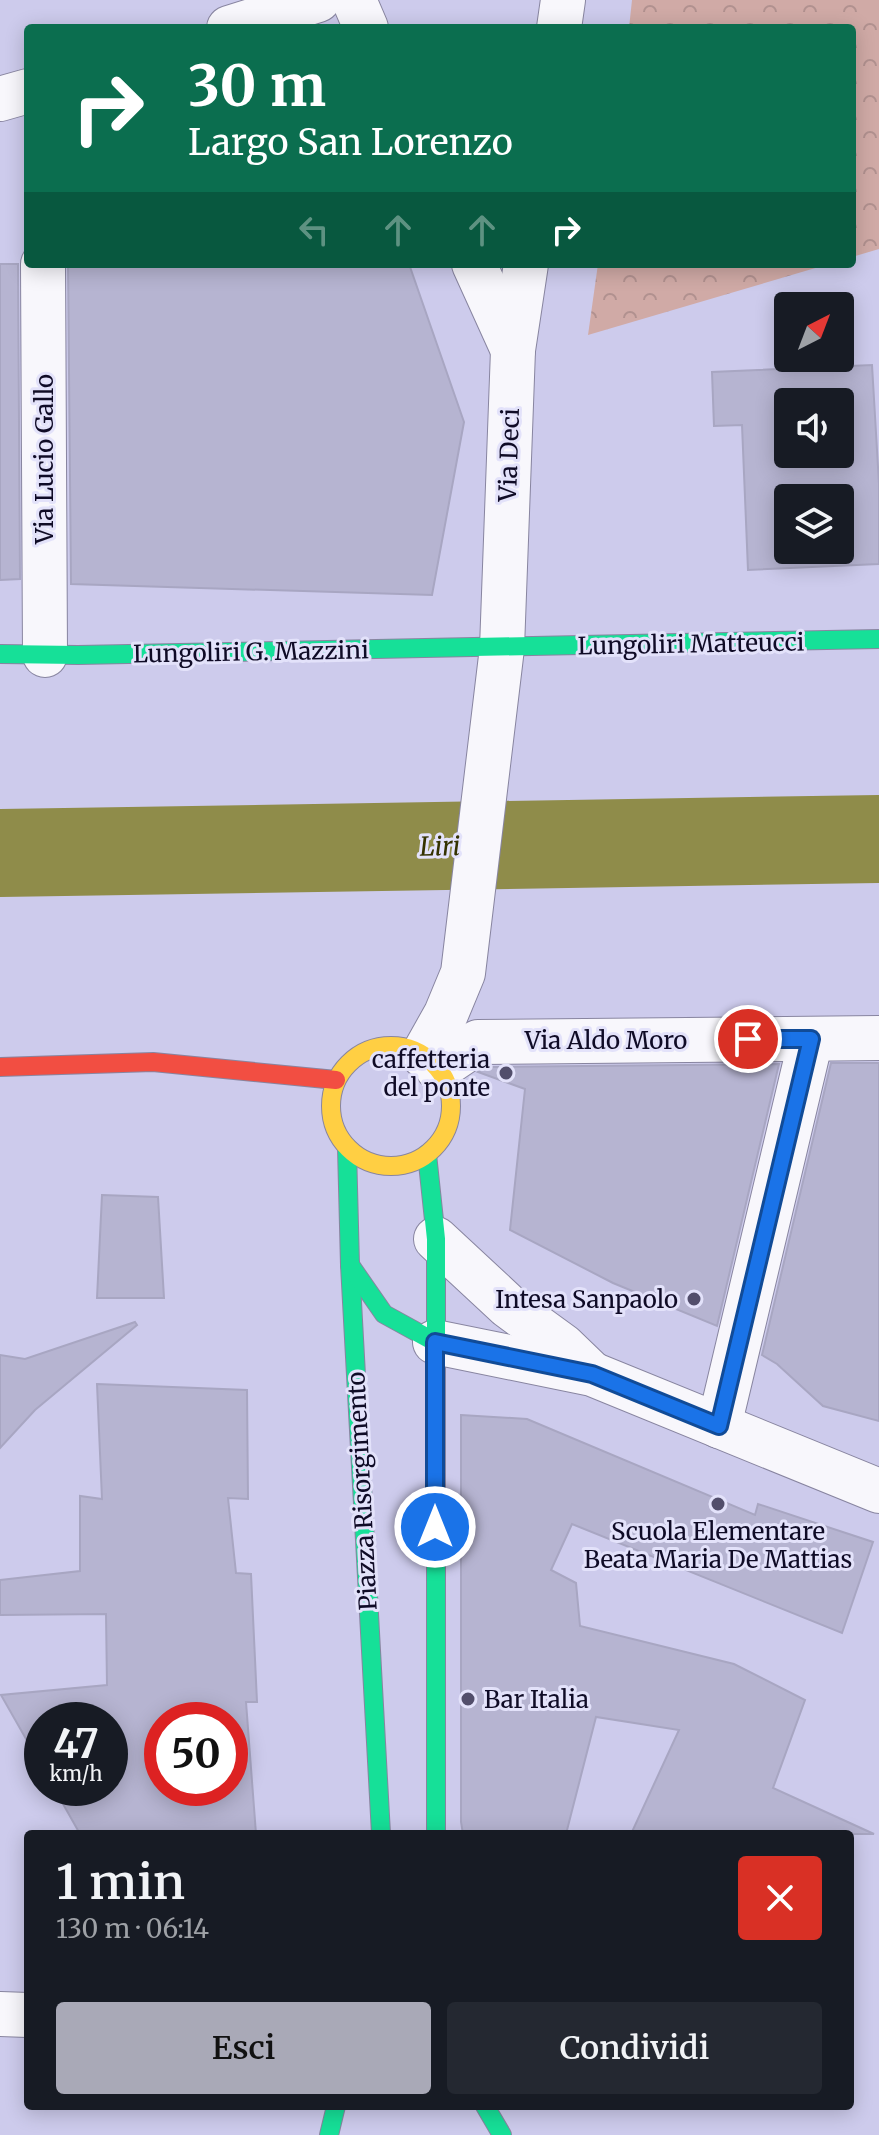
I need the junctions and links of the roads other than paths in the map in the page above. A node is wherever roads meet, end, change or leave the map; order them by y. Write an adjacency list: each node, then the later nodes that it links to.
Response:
1 (318, 0): 4 (street)
2 (354, 0): 5 (street)
3 (563, 0): 6 (street)
4 (242, 24)
5 (364, 24)
6 (560, 24)
7 (24, 92): 8 (street)
8 (0, 99)
9 (43, 268): 16 (street, Via Lucio Gallo)
10 (476, 268): 12 (street)
11 (525, 268): 12 (street, Via Deci)
12 (513, 350): 14 (street, Via Deci)
13 (879, 639): 14 (main road, Lungoliri Matteucci)
14 (502, 648): 16 (main road, Lungoliri G. Mazzini); 19 (street, Via Deci)
15 (0, 654): 16 (main road, Lungoliri G. Mazzini)
16 (45, 655)
17 (879, 1038): 18 (street, Via Aldo Moro)
18 (811, 1039): 19 (street, Via Aldo Moro); 28 (street)
19 (430, 1062): 21 (main road); 23 (main road)
20 (0, 1067): 21 (main road)
21 (336, 1080): 22 (main road)
22 (347, 1148): 23 (main road); 25 (main road, Piazza Risorgimento)
23 (427, 1154): 24 (main road)
24 (436, 1239): 26 (main road); 27 (street)
25 (350, 1265): 26 (main road); 30 (main road, Piazza Risorgimento)
26 (435, 1342): 27 (street); 31 (main road)
27 (592, 1374): 28 (street)
28 (719, 1426): 29 (street)
29 (879, 1491)
30 (381, 1830)
31 (436, 1830)
32 (0, 2014): 33 (street)
33 (24, 2015)
34 (335, 2110): 37 (main road)
35 (490, 2110): 36 (main road)
36 (500, 2131)
37 (329, 2135)

